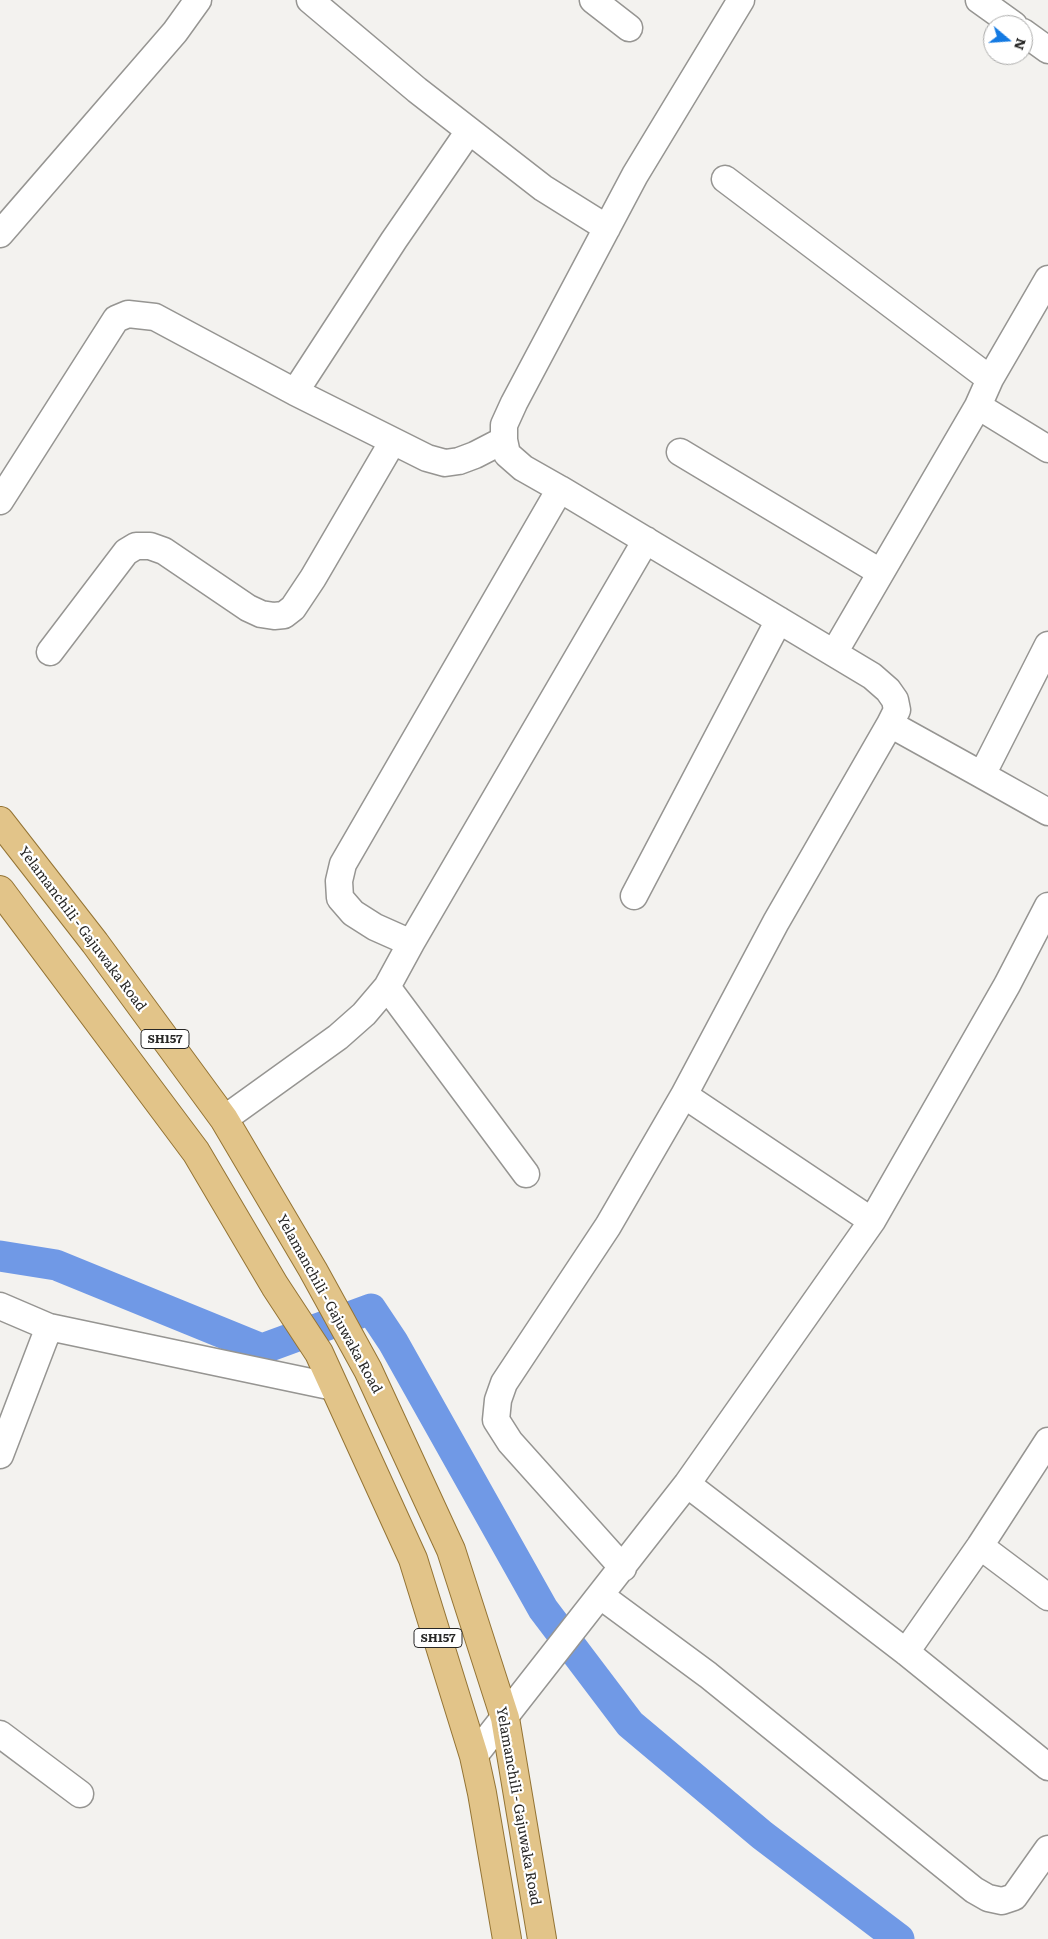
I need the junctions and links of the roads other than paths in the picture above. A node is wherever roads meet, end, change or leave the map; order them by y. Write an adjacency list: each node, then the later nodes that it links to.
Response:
1 (198, 0): 13 (street)
2 (310, 0): 10 (street)
3 (594, 0): 7 (street)
4 (742, 0): 12 (street)
5 (979, 0): 6 (street)
6 (1000, 15)
7 (629, 28)
8 (1033, 39): 9 (street)
9 (1048, 50)
10 (469, 131): 12 (street); 16 (street)
11 (725, 179): 15 (street)
12 (607, 228): 18 (street)
13 (0, 234)
14 (1048, 279): 15 (street)
15 (990, 380): 17 (street)
16 (295, 392): 19 (street); 23 (street)
17 (978, 406): 20 (street); 25 (street)
18 (504, 440): 19 (street); 22 (street)
19 (393, 441): 28 (street)
20 (1048, 449)
21 (680, 452): 25 (street)
22 (560, 489): 24 (street); 37 (street)
23 (0, 501)
24 (646, 540): 26 (street); 37 (street)
25 (880, 572): 29 (street)
26 (779, 620): 29 (street); 35 (street)
27 (1048, 645): 31 (street)
28 (50, 652)
29 (834, 653): 30 (street)
30 (890, 724): 31 (street); 39 (street)
31 (982, 775): 32 (street)
32 (1048, 812)
33 (0, 821): 40 (main road, Yelamanchili - Gajuwaka Road / SH157)
34 (0, 890): 43 (main road, SH157)
35 (634, 896)
36 (1048, 906): 44 (street)
37 (411, 943): 38 (street)
38 (387, 987): 40 (street); 42 (street)
39 (684, 1095): 44 (street); 52 (street)
40 (224, 1120): 41 (main road, Yelamanchili - Gajuwaka Road / SH157)
41 (254, 1170): 43 (main road); 56 (main road, Yelamanchili - Gajuwaka Road / SH157)
42 (526, 1174)
43 (221, 1195): 47 (main road, SH157)
44 (872, 1221): 50 (street)
45 (0, 1306): 46 (street)
46 (49, 1327): 47 (street); 49 (street)
47 (334, 1387): 58 (main road, SH157)
48 (1046, 1450): 51 (street)
49 (0, 1455)
50 (688, 1484): 52 (street); 55 (street)
51 (980, 1546): 54 (street); 55 (street)
52 (622, 1568): 53 (street)
53 (601, 1596): 56 (street); 61 (street)
54 (1048, 1597)
55 (906, 1652): 59 (street)
56 (505, 1718): 58 (street); 63 (main road, Yelamanchili - Gajuwaka Road / SH157)
57 (0, 1734): 60 (street)
58 (474, 1756): 62 (main road, SH157)
59 (1048, 1767)
60 (80, 1794)
61 (1048, 1849)
62 (507, 1939)
63 (542, 1939)

